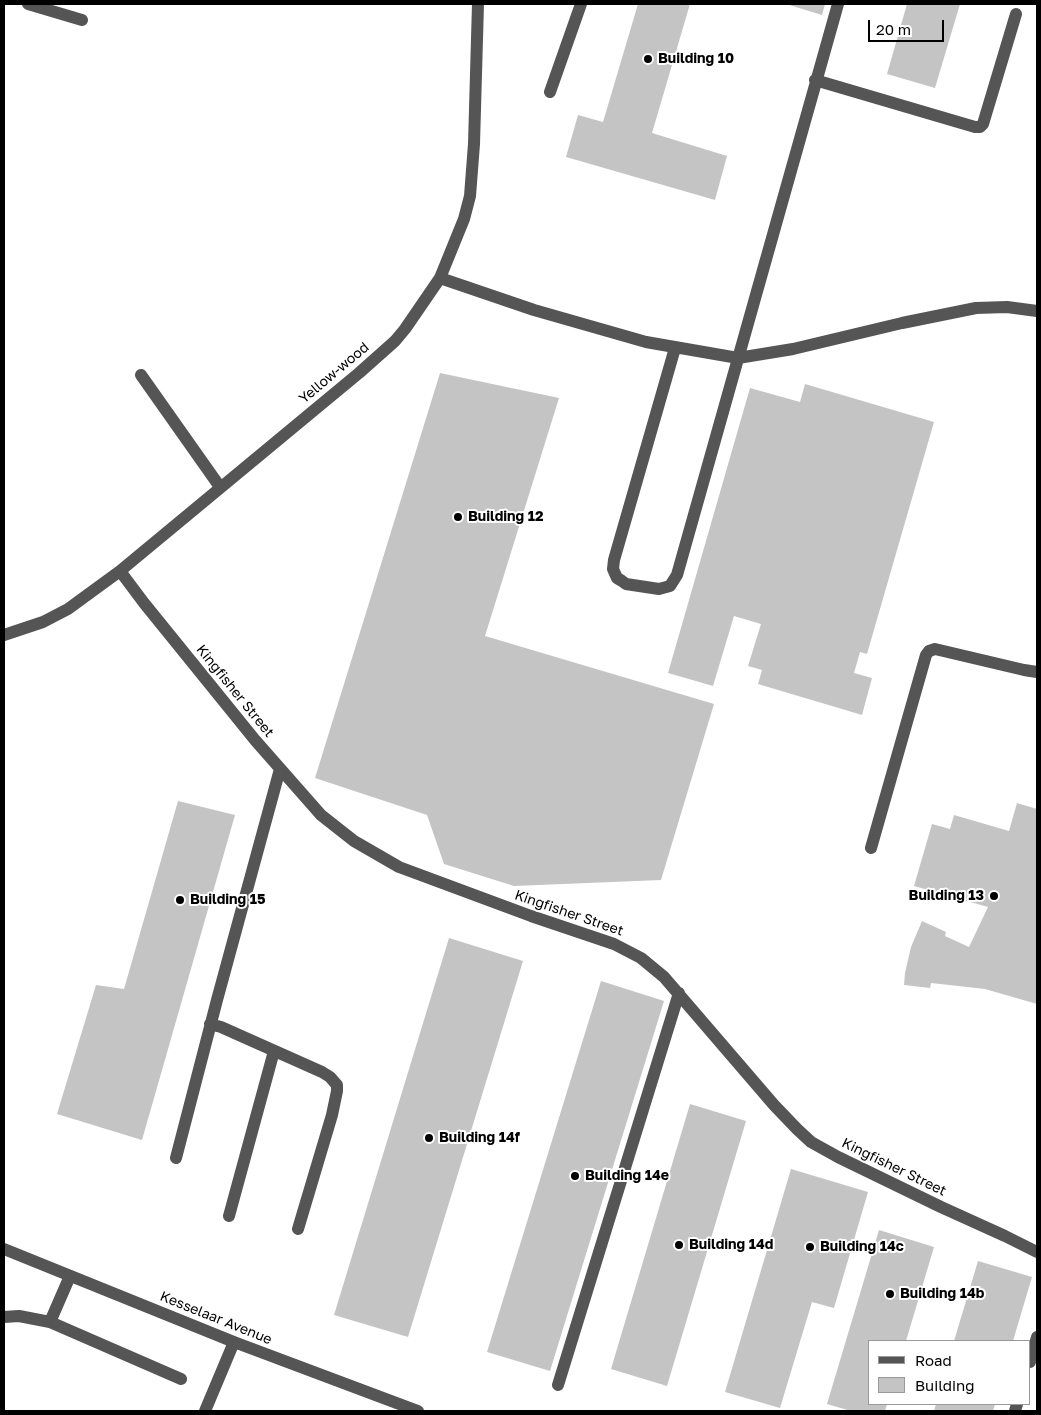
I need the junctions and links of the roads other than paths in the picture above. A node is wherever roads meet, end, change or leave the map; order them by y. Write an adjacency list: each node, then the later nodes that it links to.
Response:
1 (28, 4): 6 (street)
2 (478, 4): 9 (street, Yellow-wood)
3 (581, 4): 8 (street)
4 (838, 4): 7 (street)
5 (1016, 14): 7 (street)
6 (82, 20)
7 (815, 80): 12 (street)
8 (550, 92)
9 (440, 278): 11 (street); 14 (street, Yellow-wood)
10 (1037, 311): 12 (street)
11 (675, 348): 12 (street); 12 (street)
12 (738, 358)
13 (141, 375): 14 (street)
14 (220, 487): 15 (street, Yellow-wood)
15 (120, 571): 16 (street, Yellow-wood); 18 (street, Kingfisher Street)
16 (4, 635)
17 (1037, 672): 19 (street)
18 (280, 769): 20 (street, Kingfisher Street); 21 (street)
19 (871, 848)
20 (679, 993): 27 (street, Kingfisher Street); 35 (street)
21 (210, 1024): 22 (street); 23 (street)
22 (274, 1051): 24 (street); 25 (street)
23 (176, 1158)
24 (229, 1216)
25 (298, 1229)
26 (4, 1249): 28 (street, Kesselaar Avenue)
27 (1037, 1252)
28 (70, 1276): 30 (street); 32 (street, Kesselaar Avenue)
29 (4, 1317): 30 (street)
30 (50, 1322): 34 (street)
31 (1037, 1337): 33 (street)
32 (234, 1342): 36 (street); 37 (street, Kesselaar Avenue)
33 (1031, 1358)
34 (181, 1379)
35 (558, 1385)
36 (205, 1411)
37 (418, 1411)

